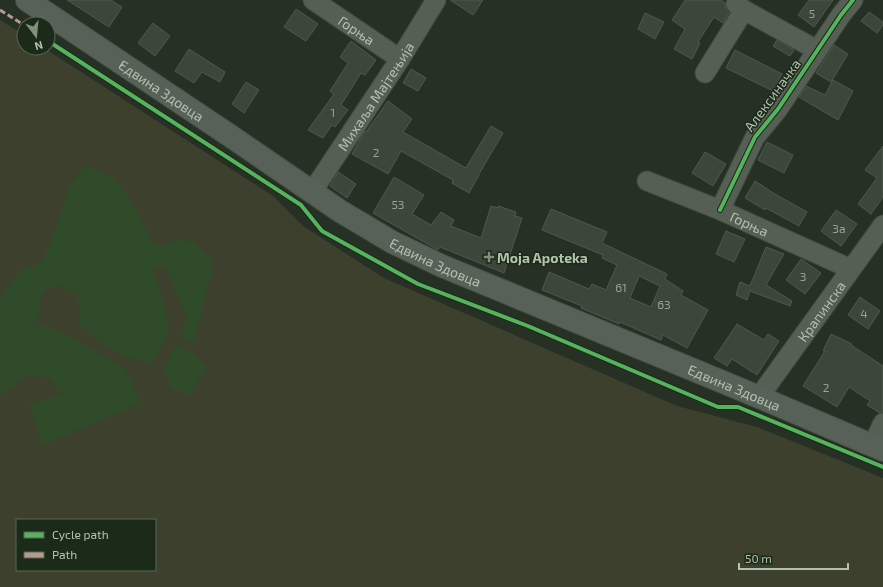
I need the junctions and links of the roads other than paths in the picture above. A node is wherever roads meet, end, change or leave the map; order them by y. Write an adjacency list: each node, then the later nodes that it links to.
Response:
1 (27, 0): 9 (main road, Едвина Здовца)
2 (313, 0): 6 (street, Горња)
3 (436, 0): 6 (street, Михаља Мајтењија)
4 (853, 0): 5 (street, Алексиначка)
5 (817, 50): 7 (street, Алексиначка); 10 (street, Алексиначка)
6 (400, 59): 9 (street, Михаља Мајтењија)
7 (705, 73)
8 (647, 181): 10 (street, Горња)
9 (312, 192): 13 (main road, Едвина Здовца)
10 (720, 210): 12 (street, Горња)
11 (883, 225): 12 (street, Крапинска)
12 (851, 269): 13 (street, Крапинска)
13 (759, 397): 15 (main road, Едвина Здовца)
14 (883, 423): 15 (street)
15 (878, 448)

